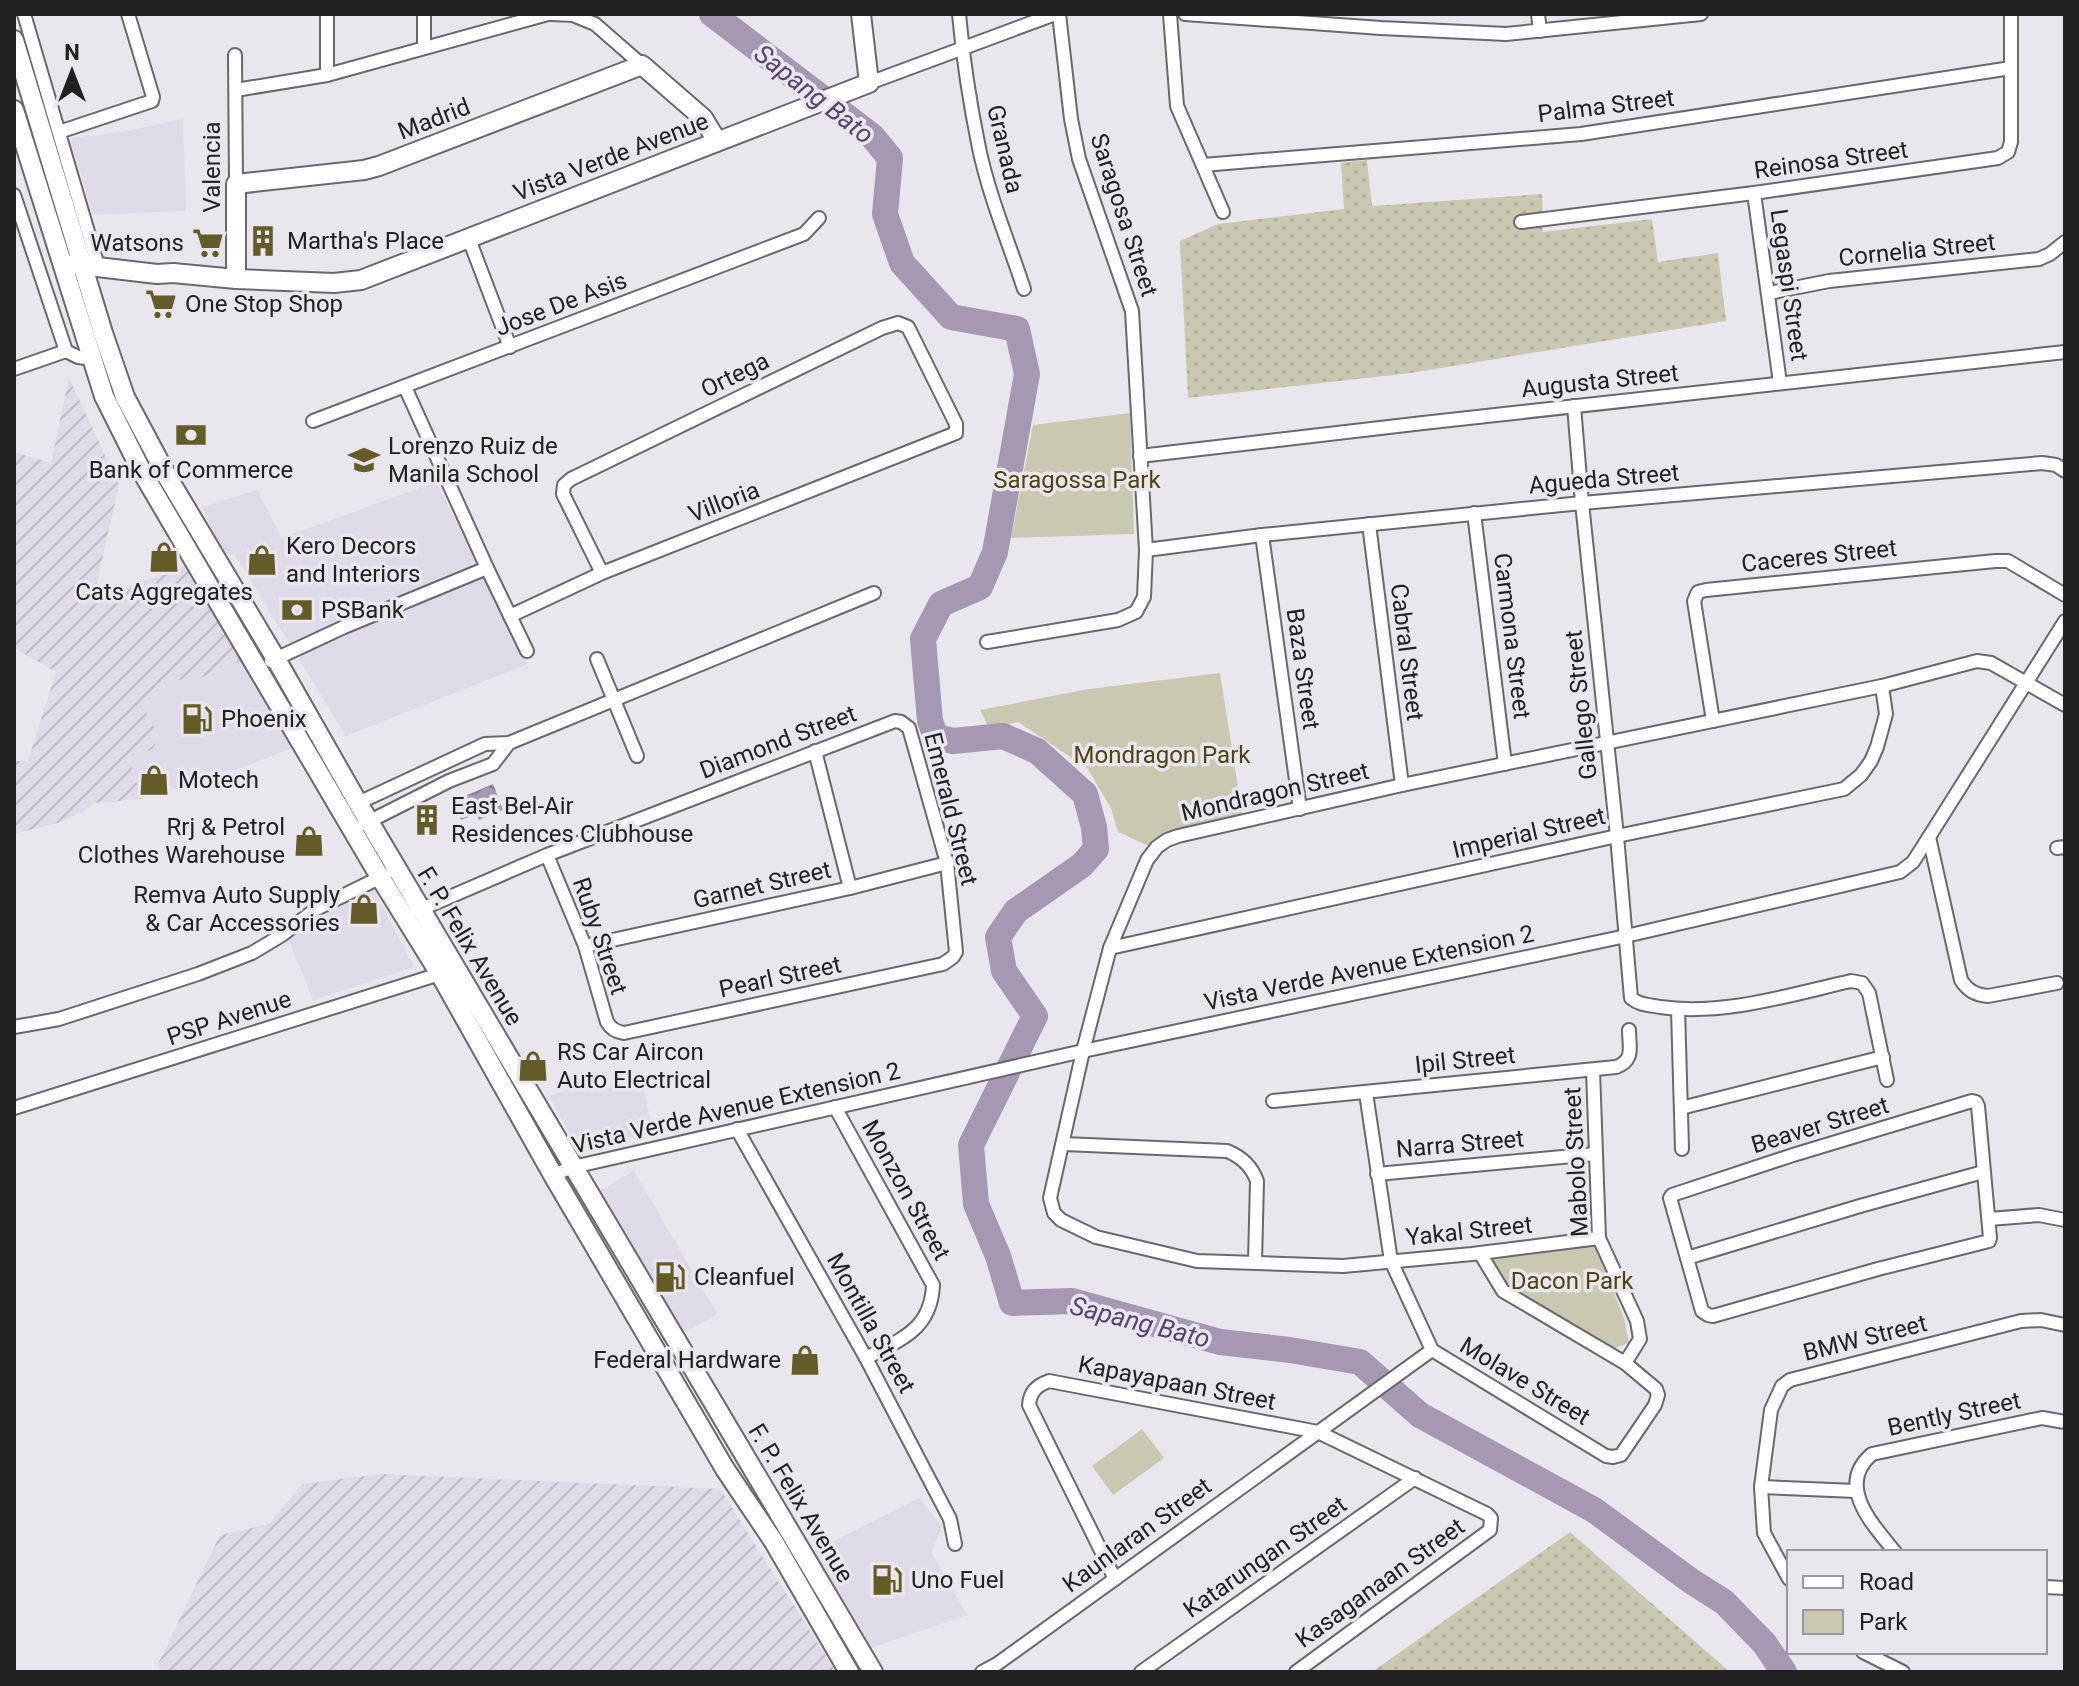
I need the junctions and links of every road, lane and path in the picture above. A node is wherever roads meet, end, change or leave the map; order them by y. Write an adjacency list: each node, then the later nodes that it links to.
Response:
1 (24, 14): 25 (street)
2 (128, 14): 25 (street)
3 (327, 14): 21 (street)
4 (424, 14): 16 (street)
5 (550, 14): 16 (street); 19 (street)
6 (861, 14): 22 (main road)
7 (959, 14): 17 (street, Granada)
8 (1057, 14): 17 (street, Vista Verde Avenue); 51 (street, Saragosa Street)
9 (1170, 14): 27 (street)
10 (1185, 14): 14 (street)
11 (1538, 14): 14 (street)
12 (1701, 14): 14 (street)
13 (2011, 14): 20 (street, Reinosa Street)
14 (1540, 31)
15 (14, 40): 37 (main road, F. P. Felix Avenue)
16 (424, 47): 21 (street)
17 (962, 47): 22 (street, Vista Verde Avenue); 39 (street, Granada)
18 (235, 55): 23 (street, Valencia)
19 (642, 65): 26 (main road); 28 (main road, Madrid)
20 (2011, 68): 27 (street, Palma Street); 29 (street, Reinosa Street)
21 (327, 75): 23 (street)
22 (869, 83): 26 (main road, Vista Verde Avenue)
23 (236, 90): 28 (street, Valencia)
24 (14, 110): 36 (main road, F. P. Felix Avenue)
25 (59, 132): 37 (street)
26 (717, 141): 34 (main road, Vista Verde Avenue)
27 (1203, 165): 31 (street)
28 (236, 184): 38 (main road, Valencia)
29 (1754, 193): 33 (street, Reinosa Street); 40 (street, Legaspi Street)
30 (14, 195): 42 (street)
31 (1223, 212)
32 (819, 218): 41 (street, Jose De Asis)
33 (1521, 222)
34 (469, 239): 38 (main road, Vista Verde Avenue); 41 (street)
35 (2065, 242): 40 (street, Cornelia Street)
36 (61, 263): 37 (main road, Vista Verde Avenue); 44 (main road, F. P. Felix Avenue)
37 (98, 266): 38 (main road, Vista Verde Avenue); 66 (main road, F. P. Felix Avenue)
38 (236, 279)
39 (1024, 289)
40 (1769, 293): 46 (street, Legaspi Street)
41 (510, 347): 47 (street, Jose De Asis)
42 (66, 351): 44 (street); 45 (street)
43 (2065, 352): 46 (street, Augusta Street)
44 (93, 359): 68 (main road, F. P. Felix Avenue)
45 (14, 369)
46 (1780, 383): 48 (street, Augusta Street)
47 (405, 387): 49 (street, Jose De Asis); 58 (street)
48 (1574, 406): 51 (street, Augusta Street); 53 (street, Gallego Street)
49 (313, 421)
50 (956, 433): 59 (street, Villoria); 59 (street, Ortega)
51 (1140, 456): 57 (street, Saragosa Street)
52 (2065, 471): 53 (street, Agueda Street)
53 (1582, 503): 54 (street, Agueda Street); 75 (street, Gallego Street)
54 (1474, 513): 55 (street, Agueda Street); 79 (street, Carmona Street)
55 (1369, 524): 56 (street, Agueda Street); 80 (street, Cabral Street)
56 (1262, 535): 57 (street, Agueda Street); 82 (street, Baza Street)
57 (1146, 550): 64 (street, Saragosa Street)
58 (487, 568): 62 (street); 66 (street)
59 (602, 573): 62 (street, Villoria)
60 (874, 593): 71 (street)
61 (2065, 595): 73 (street, Caceres Street)
62 (510, 616): 65 (street)
63 (2065, 621): 69 (street, Vista Verde Avenue Extension 2)
64 (987, 642)
65 (527, 651)
66 (276, 659): 68 (street); 81 (main road, F. P. Felix Avenue)
67 (597, 659): 71 (street)
68 (258, 668): 84 (main road, F. P. Felix Avenue)
69 (2026, 682): 70 (street, Mondragon Street); 72 (street, Mondragon Street); 86 (street, Vista Verde Avenue Extension 2)
70 (1882, 686): 73 (street, Mondragon Street); 85 (street, Imperial Street)
71 (614, 700): 76 (street); 78 (street)
72 (2065, 705)
73 (1713, 721): 75 (street, Mondragon Street)
74 (901, 722): 77 (street, Diamond Street); 88 (street, Emerald Street)
75 (1607, 741): 79 (street, Mondragon Street); 85 (street, Gallego Street)
76 (509, 743): 81 (street); 83 (street)
77 (815, 751): 87 (street, Diamond Street); 90 (street)
78 (637, 756)
79 (1505, 764): 80 (street, Mondragon Street)
80 (1402, 785): 82 (street, Mondragon Street)
81 (358, 803): 83 (main road, F. P. Felix Avenue)
82 (1300, 809): 94 (street, Mondragon Street)
83 (369, 821): 84 (street); 89 (main road, F. P. Felix Avenue)
84 (352, 829): 89 (main road, F. P. Felix Avenue)
85 (1617, 836): 92 (street, Gallego Street); 94 (street, Imperial Street)
86 (1929, 837): 92 (street, Vista Verde Avenue Extension 2); 97 (street)
87 (547, 855): 91 (street, Diamond Street); 93 (street, Ruby Street)
88 (947, 863): 90 (street, Garnet Street); 95 (street, Emerald Street)
89 (389, 873): 91 (main road, F. P. Felix Avenue); 99 (street)
90 (850, 888): 93 (street, Garnet Street)
91 (412, 913): 96 (main road, F. P. Felix Avenue)
92 (1626, 936): 98 (street, Gallego Street); 102 (street, Vista Verde Avenue Extension 2)
93 (585, 946): 100 (street, Ruby Street)
94 (1110, 948): 102 (street, Mondragon Street)
95 (953, 957): 100 (street, Pearl Street)
96 (448, 971): 104 (main road, F. P. Felix Avenue); 110 (street, PSP Avenue)
97 (2057, 983)
98 (1678, 1009): 103 (street, Gallego Street); 111 (street)
99 (14, 1027)
100 (614, 1030)
101 (1629, 1030): 105 (street, Ipil Street)
102 (1083, 1051): 109 (street, Vista Verde Avenue Extension 2); 113 (street, Mondragon Street)
103 (1883, 1057): 106 (street, Gallego Street); 111 (street)
104 (503, 1065): 116 (main road, F. P. Felix Avenue); 119 (main road, F. P. Felix Avenue)
105 (1593, 1070): 107 (street, Ipil Street); 115 (street, Mabolo Street)
106 (1887, 1080)
107 (1366, 1093): 108 (street, Ipil Street); 118 (street, Molave Street)
108 (1273, 1101)
109 (835, 1107): 112 (street, Vista Verde Avenue Extension 2); 129 (street, Monzon Street)
110 (14, 1108)
111 (1681, 1108): 114 (street)
112 (737, 1129): 116 (street, Vista Verde Avenue Extension 2); 129 (street, Montilla Street)
113 (1064, 1144): 126 (street, Mondragon Street); 126 (street)
114 (1682, 1149)
115 (1595, 1154): 118 (street, Narra Street); 122 (street, Mabolo Street)
116 (573, 1167): 119 (street, Vista Verde Avenue Extension 2); 144 (main road, F. P. Felix Avenue)
117 (1983, 1172): 120 (street, Beaver Street); 124 (street); 124 (street, Beaver Street)
118 (1377, 1174): 125 (street, Molave Street)
119 (553, 1175): 143 (main road, F. P. Felix Avenue)
120 (1989, 1219): 121 (street); 124 (street, Beaver Street)
121 (2065, 1220)
122 (1599, 1238): 123 (street, Yakal Street); 130 (street, Mabolo Street)
123 (1480, 1253): 125 (street, Yakal Street); 130 (street)
124 (1687, 1258)
125 (1391, 1261): 126 (street, Mondragon Street); 128 (street, Molave Street)
126 (1255, 1262)
127 (2065, 1325): 134 (street, BMW Street)
128 (1432, 1350): 130 (street, Molave Street); 132 (street, Kaunlaran Street)
129 (866, 1358): 137 (street, Montilla Street)
130 (1625, 1363)
131 (2065, 1422): 135 (street, Bently Street)
132 (1318, 1432): 133 (street, Kapayapaan Street); 140 (street, Kaunlaran Street); 140 (street, Kapayapaan Street)
133 (1415, 1478): 136 (street, Kapayapaan Street); 146 (street, Katarungan Street)
134 (1761, 1487): 135 (street); 139 (street, BMW Street)
135 (1856, 1491): 138 (street)
136 (1490, 1530): 147 (street, Kasaganaan Street)
137 (955, 1544)
138 (1893, 1550)
139 (1787, 1575)
140 (1115, 1579): 142 (street, Kaunlaran Street)
141 (1867, 1654): 148 (street)
142 (1000, 1668): 145 (street, Kaunlaran Street)
143 (849, 1672)
144 (873, 1672)
145 (982, 1672)
146 (1141, 1672)
147 (1296, 1672)
148 (1903, 1672)

